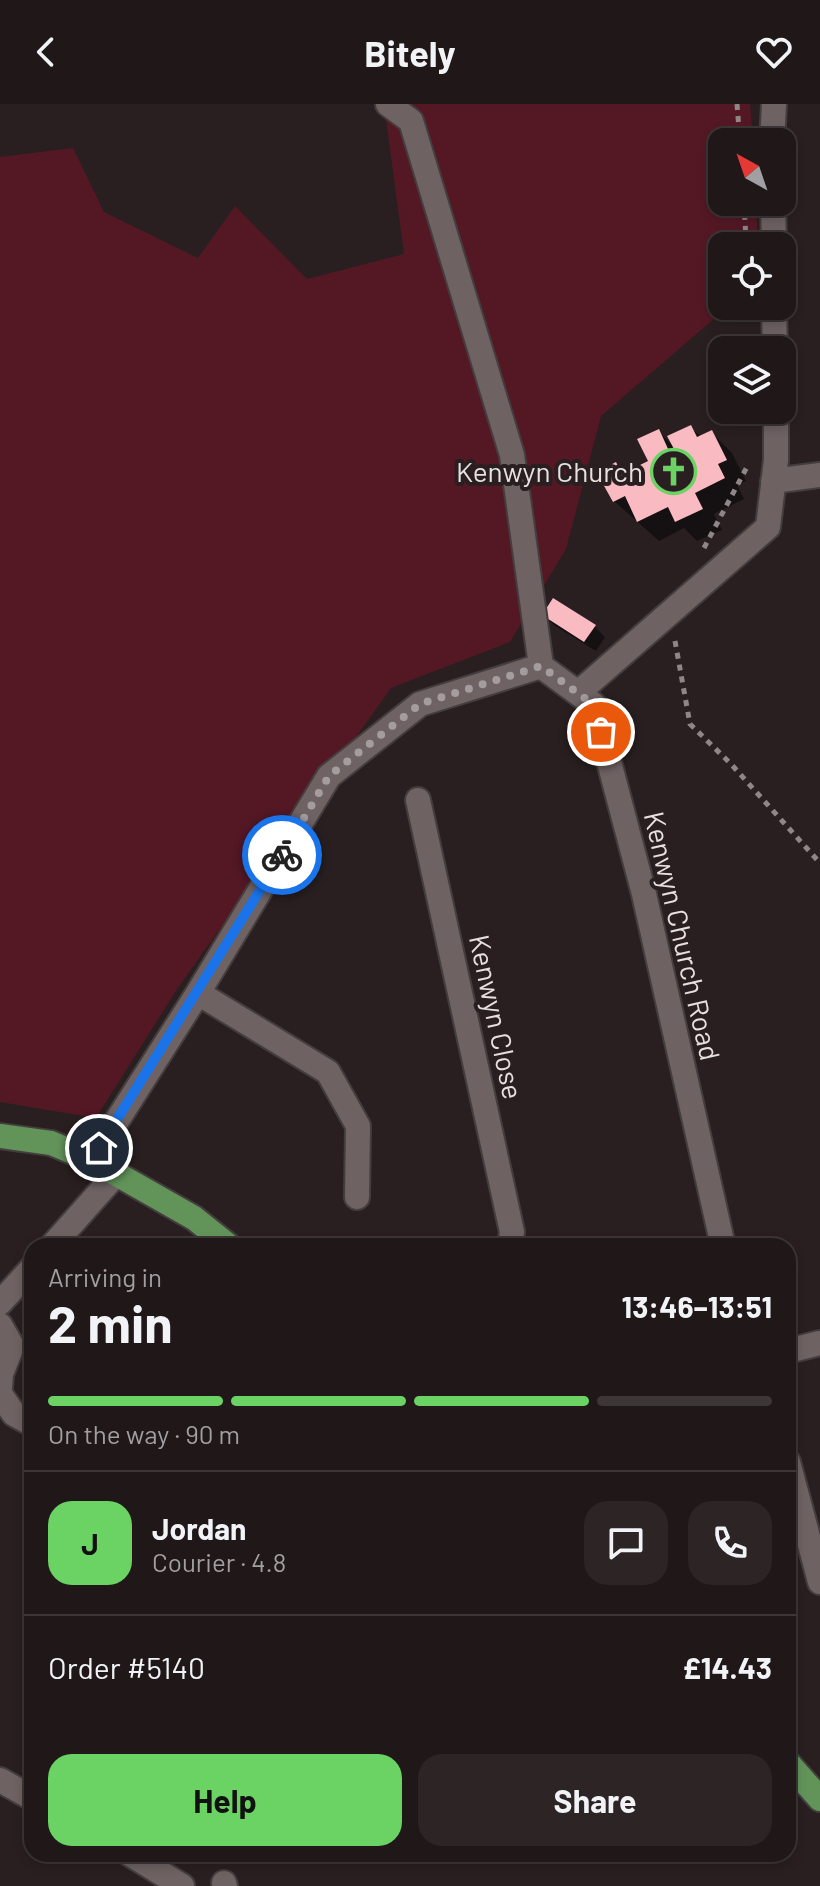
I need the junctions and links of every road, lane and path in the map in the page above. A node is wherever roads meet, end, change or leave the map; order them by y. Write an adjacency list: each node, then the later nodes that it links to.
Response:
1 (388, 104): 12 (street)
2 (737, 104): 4 (path)
3 (774, 104): 5 (street)
4 (739, 128)
5 (773, 128)
6 (776, 424): 9 (street)
7 (750, 462): 10 (path)
8 (820, 475): 9 (street)
9 (773, 481): 11 (street)
10 (703, 550)
11 (669, 613): 13 (street); 15 (path)
12 (541, 666): 13 (street, Kenwyn Church Road); 16 (street)
13 (578, 693): 24 (street, Kenwyn Church Road)
14 (418, 800): 23 (street, Kenwyn Close)
15 (820, 863)
16 (198, 993): 18 (street); 20 (street)
17 (0, 1136): 18 (main road)
18 (92, 1160): 19 (main road)
19 (116, 1174): 21 (street); 22 (main road)
20 (357, 1197)
21 (59, 1238)
22 (219, 1238)
23 (511, 1238)
24 (721, 1238)
25 (24, 1277): 26 (street)
26 (0, 1303)
27 (0, 1325): 30 (street)
28 (820, 1343): 29 (street)
29 (796, 1349)
30 (0, 1388)
31 (0, 1394): 32 (street)
32 (24, 1420)
33 (796, 1487): 34 (street)
34 (816, 1551): 35 (street)
35 (820, 1582)
36 (796, 1772): 39 (main road)
37 (0, 1780): 38 (street)
38 (24, 1794)
39 (820, 1799)
40 (143, 1862): 41 (street)
41 (182, 1886)

